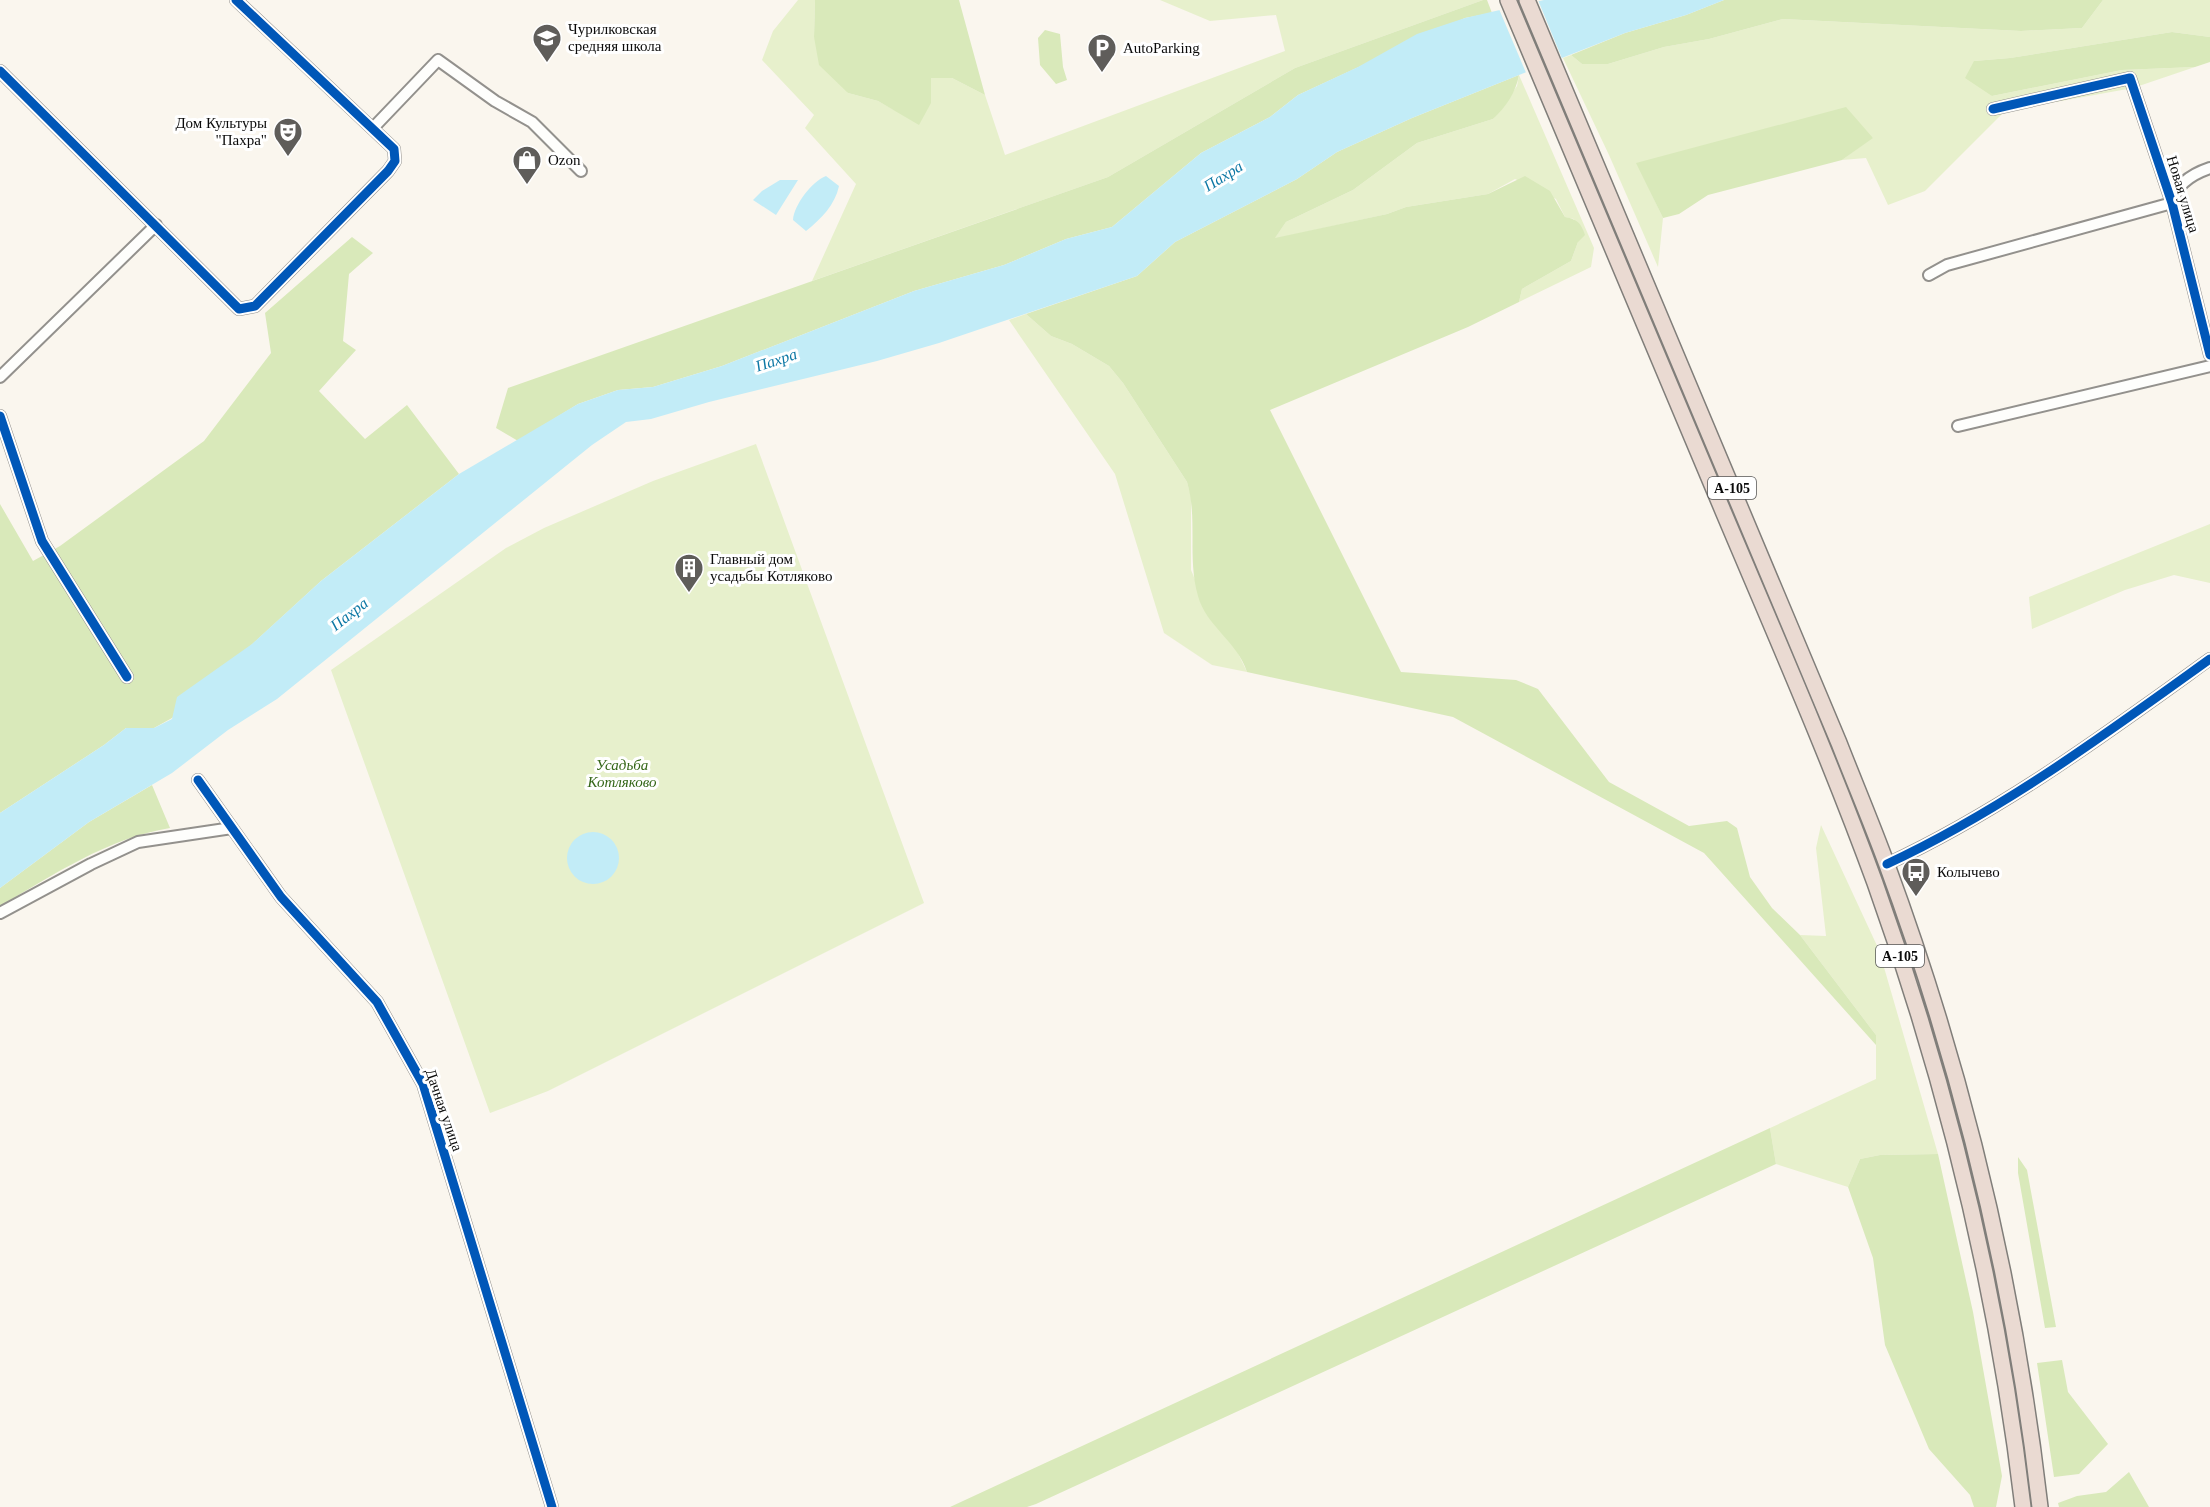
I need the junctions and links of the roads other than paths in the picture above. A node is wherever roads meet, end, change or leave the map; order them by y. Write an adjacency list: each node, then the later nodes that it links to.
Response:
1 (236, 0): 6 (street)
2 (1508, 0): 23 (highway, А-105)
3 (1527, 0): 21 (highway, А-105)
4 (0, 71): 10 (street)
5 (1993, 109): 9 (street, Новая улица)
6 (373, 128): 8 (street); 10 (street)
7 (2210, 168): 9 (street)
8 (581, 171)
9 (2172, 203): 11 (street); 12 (street, Новая улица)
10 (156, 225): 14 (street)
11 (1929, 275)
12 (2210, 355)
13 (2210, 366): 16 (street)
14 (0, 377)
15 (0, 416): 18 (street)
16 (1958, 426)
17 (2210, 659): 21 (street)
18 (127, 677)
19 (198, 780): 20 (street, Дачная улица)
20 (232, 828): 22 (street); 24 (street, Дачная улица)
21 (1887, 864): 25 (highway, А-105)
22 (0, 913)
23 (2022, 1504)
24 (552, 1507)
25 (2040, 1507)

